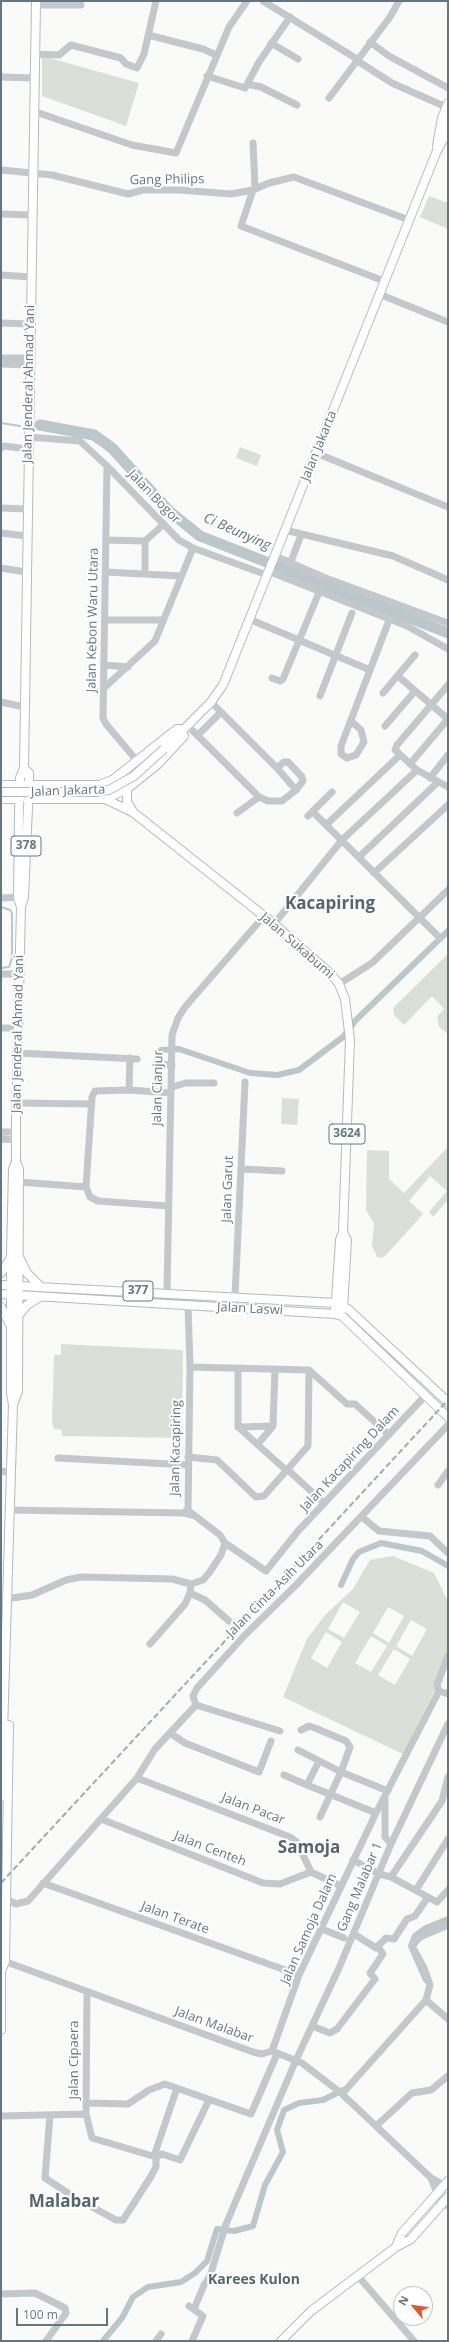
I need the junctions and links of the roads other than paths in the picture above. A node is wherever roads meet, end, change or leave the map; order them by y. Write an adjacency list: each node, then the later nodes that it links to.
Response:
1 (156, 1): 8 (street)
2 (246, 1): 12 (street)
3 (263, 1): 7 (street)
4 (399, 1): 9 (street)
5 (36, 3): 6 (street); 11 (main road, Jalan Jenderal Ahmad Yani)
6 (81, 6)
7 (290, 17): 10 (street); 14 (street)
8 (148, 35): 11 (street); 12 (street)
9 (370, 42): 14 (street); 19 (street)
10 (271, 43): 13 (street); 18 (street)
11 (34, 54): 17 (main road, Jalan Jenderal Ahmad Yani)
12 (216, 55): 15 (street)
13 (298, 59)
14 (356, 59): 20 (street); 22 (street)
15 (207, 76): 18 (street); 23 (street)
16 (1, 77): 17 (street)
17 (34, 78): 23 (main road, Jalan Jenderal Ahmad Yani)
18 (247, 84): 21 (street)
19 (448, 88)
20 (329, 98)
21 (297, 105)
22 (447, 105): 27 (main road, Jalan Jakarta)
23 (33, 111): 29 (main road, Jalan Jenderal Ahmad Yani)
24 (448, 120): 27 (main road)
25 (448, 130): 27 (main road, Jalan Jakarta)
26 (253, 143): 30 (street)
27 (436, 153): 33 (main road, Jalan Jakarta)
28 (1, 170): 29 (street, Gang Philips)
29 (33, 172): 30 (street, Gang Philips); 32 (main road, Jalan Jenderal Ahmad Yani)
30 (254, 188): 33 (street, Gang Philips); 36 (street)
31 (1, 214): 32 (street)
32 (32, 215): 35 (main road, Jalan Jenderal Ahmad Yani)
33 (409, 220): 36 (main road, Jalan Jakarta)
34 (1, 275): 35 (street)
35 (31, 277): 40 (main road, Jalan Jenderal Ahmad Yani)
36 (384, 281): 37 (main road, Jalan Jakarta)
37 (379, 294): 38 (street); 47 (main road, Jalan Jakarta)
38 (448, 322)
39 (1, 323): 40 (street)
40 (30, 324): 42 (main road, Jalan Jenderal Ahmad Yani)
41 (1, 358): 42 (street)
42 (30, 362): 43 (street); 44 (main road, Jalan Jenderal Ahmad Yani)
43 (1, 364)
44 (28, 437): 46 (main road, Jalan Jenderal Ahmad Yani); 48 (street, Jalan Bogor)
45 (1, 448): 46 (street)
46 (28, 449): 51 (main road, Jalan Jenderal Ahmad Yani)
47 (316, 453): 49 (street); 53 (main road, Jalan Jakarta)
48 (108, 466): 52 (street, Jalan Bogor); 57 (street, Jalan Kebon Waru Utara)
49 (448, 507)
50 (1, 508): 51 (street)
51 (27, 509): 56 (main road, Jalan Jenderal Ahmad Yani)
52 (164, 524): 58 (street); 59 (street, Jalan Bogor)
53 (285, 530): 55 (street); 60 (main road, Jalan Jakarta)
54 (1, 533): 56 (street)
55 (301, 535): 61 (street); 68 (street)
56 (26, 536): 63 (main road, Jalan Jenderal Ahmad Yani)
57 (106, 540): 58 (street); 64 (street, Jalan Kebon Waru Utara)
58 (145, 541): 66 (street)
59 (193, 548): 65 (street, Jalan Bogor); 67 (street)
60 (274, 556): 61 (street); 65 (main road, Jalan Jakarta)
61 (290, 564): 75 (street)
62 (1, 568): 63 (street)
63 (26, 572): 93 (main road, Jalan Jenderal Ahmad Yani)
64 (106, 572): 66 (street); 72 (street, Jalan Kebon Waru Utara)
65 (268, 572): 71 (main road, Jalan Jakarta); 77 (street, Jalan Bogor)
66 (145, 573): 67 (street)
67 (181, 576): 73 (street)
68 (448, 580)
69 (318, 595): 76 (street)
70 (352, 613): 78 (street)
71 (249, 619): 76 (street); 91 (main road, Jalan Jakarta)
72 (105, 620): 73 (street); 80 (street, Jalan Kebon Waru Utara)
73 (163, 620): 81 (street)
74 (388, 623): 82 (street)
75 (448, 623)
76 (300, 640): 78 (street); 84 (street)
77 (448, 649)
78 (336, 655): 82 (street); 89 (street)
79 (415, 655): 83 (street)
80 (104, 665): 81 (street); 86 (street, Jalan Kebon Waru Utara)
81 (128, 667): 86 (street)
82 (370, 670): 96 (street)
83 (398, 676): 87 (street); 88 (street)
84 (272, 678)
85 (448, 685): 92 (street)
86 (104, 688): 102 (street, Jalan Kebon Waru Utara)
87 (415, 691): 92 (street); 97 (street)
88 (383, 693)
89 (320, 696)
90 (1, 702): 93 (street)
91 (211, 702): 94 (street); 98 (main road, Jalan Jakarta)
92 (431, 704): 95 (street); 100 (street)
93 (24, 707): 104 (main road, Jalan Jenderal Ahmad Yani)
94 (221, 712): 99 (street); 105 (street)
95 (448, 719): 103 (street)
96 (351, 721): 96 (street)
97 (385, 726)
98 (187, 727): 99 (street); 102 (main road, Jalan Jakarta); 113 (main road, Jalan Jakarta); 115 (main road, Jalan Jakarta, bridge)
99 (198, 735): 117 (street)
100 (399, 756): 103 (street); 125 (street)
101 (448, 756): 107 (street)
102 (138, 762): 109 (main road, Jalan Jakarta)
103 (410, 764): 106 (street)
104 (24, 768): 109 (main road, Jalan Jenderal Ahmad Yani); 111 (main road, Jalan Jenderal Ahmad Yani)
105 (277, 768): 114 (street); 114 (street)
106 (417, 770): 107 (street); 126 (street)
107 (430, 778): 108 (street)
108 (438, 782): 112 (street); 127 (street)
109 (29, 784): 111 (main road, Jalan Jakarta); 121 (main road, Jalan Jenderal Ahmad Yani / 378)
110 (1, 785): 111 (main road, Jalan Jakarta)
111 (17, 785): 119 (main road, Jalan Jenderal Ahmad Yani / 378)
112 (448, 787)
113 (127, 789): 120 (main road, Jalan Jakarta); 123 (main road)
114 (296, 790): 117 (street)
115 (1, 792)
116 (332, 792): 125 (street)
117 (259, 797): 124 (street)
118 (1, 799): 119 (main road)
119 (16, 799): 130 (main road, Jalan Jenderal Ahmad Yani / 378)
120 (106, 799): 121 (main road, Jalan Jakarta); 123 (main road, Jalan Sukabumi / 3624)
121 (28, 801): 130 (main road, Jalan Jenderal Ahmad Yani / 378)
122 (448, 805): 128 (street)
123 (134, 813): 132 (main road, Jalan Sukabumi / 3624)
124 (237, 814)
125 (326, 825): 126 (street)
126 (342, 840): 127 (street); 134 (street)
127 (359, 857): 128 (street)
128 (374, 873): 133 (street)
129 (448, 890): 133 (street)
130 (22, 896): 131 (street); 137 (main road, Jalan Jenderal Ahmad Yani)
131 (1, 898)
132 (264, 916): 134 (main road, Jalan Sukabumi / 3624); 143 (street, Jalan Cianjur)
133 (419, 918): 135 (street); 138 (street)
134 (274, 924): 138 (main road, Jalan Sukabumi / 3624)
135 (440, 938)
136 (1, 974): 137 (street)
137 (19, 974): 140 (main road, Jalan Jenderal Ahmad Yani)
138 (339, 984): 169 (main road, Jalan Sukabumi / 3624)
139 (1, 1028): 140 (street)
140 (18, 1028): 141 (main road, Jalan Jenderal Ahmad Yani)
141 (18, 1053): 146 (street); 148 (main road, Jalan Jenderal Ahmad Yani)
142 (157, 1064): 143 (street)
143 (172, 1065): 147 (street, Jalan Cianjur)
144 (244, 1082): 154 (street, Jalan Garut)
145 (214, 1083): 147 (street)
146 (129, 1090): 147 (street); 149 (street)
147 (172, 1090): 158 (street, Jalan Cianjur)
148 (16, 1102): 149 (street); 151 (main road, Jalan Jenderal Ahmad Yani)
149 (91, 1104): 157 (street)
150 (1, 1132): 151 (street)
151 (16, 1136): 152 (street); 153 (main road, Jalan Jenderal Ahmad Yani)
152 (1, 1139)
153 (16, 1162): 156 (main road, Jalan Jenderal Ahmad Yani); 159 (main road, Jalan Jenderal Ahmad Yani)
154 (242, 1169): 155 (street); 167 (street, Jalan Garut)
155 (282, 1171)
156 (19, 1182): 157 (street); 159 (main road, Jalan Jenderal Ahmad Yani)
157 (86, 1187): 158 (street)
158 (168, 1206): 164 (street, Jalan Cianjur)
159 (14, 1255): 160 (main road); 162 (main road, Jalan Jenderal Ahmad Yani); 163 (main road)
160 (1, 1273)
161 (1, 1285): 162 (main road, Jalan Laswi)
162 (14, 1286): 163 (main road, Jalan Laswi / 377); 166 (main road, Jalan Jenderal Ahmad Yani)
163 (41, 1287): 164 (main road, Jalan Laswi / 377)
164 (167, 1292): 167 (main road, Jalan Laswi / 377)
165 (1, 1294): 166 (main road, Jalan Laswi)
166 (15, 1295): 168 (main road, Jalan Laswi / 377); 173 (main road, Jalan Jenderal Ahmad Yani); 174 (main road, Jalan Jenderal Ahmad Yani)
167 (235, 1296): 169 (main road, Jalan Laswi / 377)
168 (40, 1297): 170 (main road, Jalan Laswi / 377); 173 (main road)
169 (340, 1304): 172 (main road, Jalan Sukabumi / 3624); 180 (main road)
170 (188, 1305): 172 (main road, Jalan Laswi / 377); 175 (street, Jalan Kacapiring)
171 (1, 1307): 174 (main road)
172 (338, 1315): 179 (main road)
173 (18, 1316): 181 (main road, Jalan Jenderal Ahmad Yani)
174 (12, 1332): 181 (main road, Jalan Jenderal Ahmad Yani)
175 (190, 1367): 176 (street); 188 (street, Jalan Kacapiring)
176 (238, 1368): 177 (street); 185 (street)
177 (275, 1369): 178 (street); 184 (street)
178 (309, 1370): 186 (street); 191 (street)
179 (425, 1396): 182 (main road); 186 (street, Jalan Kacapiring Dalam)
180 (448, 1402)
181 (13, 1405): 194 (main road, Jalan Jenderal Ahmad Yani)
182 (448, 1417)
183 (448, 1425): 199 (street, Jalan Cinta-Asih Utara)
184 (273, 1426): 185 (street); 187 (street)
185 (238, 1427): 187 (street)
186 (389, 1435): 196 (street, Jalan Kacapiring Dalam)
187 (258, 1444): 191 (street)
188 (188, 1457): 190 (street, Jalan Kacapiring); 191 (street)
189 (58, 1458): 190 (street)
190 (188, 1465): 198 (street, Jalan Kacapiring)
191 (287, 1470): 196 (street)
192 (1, 1471): 194 (street)
193 (448, 1471): 195 (street)
194 (11, 1473): 197 (main road, Jalan Jenderal Ahmad Yani)
195 (438, 1485)
196 (324, 1503): 200 (street, Jalan Kacapiring Dalam)
197 (10, 1510): 198 (street, Jalan Kacapiring); 204 (main road, Jalan Jenderal Ahmad Yani)
198 (188, 1512): 200 (street)
199 (362, 1517): 201 (street); 211 (street, Jalan Cinta-Asih Utara)
200 (225, 1543): 202 (street)
201 (448, 1553)
202 (191, 1584): 203 (street); 204 (street)
203 (190, 1593): 205 (street); 206 (street)
204 (6, 1600): 208 (main road, Jalan Jenderal Ahmad Yani)
205 (229, 1621)
206 (150, 1644)
207 (448, 1656): 209 (street)
208 (7, 1686): 226 (main road, Jalan Jenderal Ahmad Yani); 241 (main road, Jalan Jenderal Ahmad Yani)
209 (439, 1691): 210 (street); 224 (street, Jalan Samoja Dalam)
210 (448, 1694)
211 (196, 1705): 214 (street); 215 (street)
212 (448, 1724): 231 (street, Gang Malabar 1)
213 (301, 1730): 219 (street)
214 (280, 1731)
215 (170, 1733): 216 (street); 222 (street)
216 (271, 1741)
217 (298, 1750): 218 (street)
218 (319, 1761): 219 (street); 223 (street)
219 (341, 1772): 224 (street); 225 (street)
220 (284, 1775): 223 (street)
221 (448, 1777): 235 (street)
222 (137, 1778): 229 (street); 233 (street, Jalan Pacar)
223 (307, 1785): 225 (street)
224 (386, 1794): 227 (street, Jalan Samoja Dalam); 231 (street)
225 (330, 1795): 227 (street); 228 (street)
226 (1, 1797)
227 (376, 1813): 232 (street, Jalan Samoja Dalam)
228 (320, 1817)
229 (101, 1819): 233 (street, Jalan Centeh); 236 (street)
230 (448, 1839): 238 (street)
231 (391, 1844): 234 (street, Gang Malabar 1)
232 (354, 1860): 234 (street); 237 (street, Jalan Samoja Dalam)
233 (311, 1872): 237 (street)
234 (379, 1874): 235 (street); 244 (street, Gang Malabar 1)
235 (391, 1877): 238 (street)
236 (43, 1883): 241 (street); 248 (street, Jalan Terate)
237 (341, 1886): 243 (street, Jalan Samoja Dalam)
238 (416, 1890): 240 (street)
239 (448, 1890): 240 (street)
240 (428, 1897): 246 (street)
241 (6, 1899): 247 (main road, Jalan Jenderal Ahmad Yani)
242 (448, 1924): 250 (street)
243 (322, 1929): 245 (street); 248 (street, Jalan Samoja Dalam)
244 (354, 1934): 246 (street); 252 (street, Gang Malabar 1)
245 (344, 1938)
246 (378, 1948): 252 (street)
247 (2, 1964): 249 (street, Jalan Malabar); 253 (main road, Jalan Jenderal Ahmad Yani)
248 (299, 1975): 254 (street, Jalan Samoja Dalam)
249 (87, 1992): 254 (street, Jalan Malabar); 260 (street, Jalan Cipaera)
250 (426, 2000): 251 (street); 258 (street)
251 (448, 2019)
252 (312, 2026): 255 (street, Gang Malabar 1)
253 (1, 2030)
254 (274, 2052): 255 (street, Jalan Malabar); 259 (street, Jalan Samoja Dalam)
255 (296, 2060): 258 (street, Jalan Malabar); 276 (street, Gang Malabar 1)
256 (448, 2076): 264 (street)
257 (177, 2088): 259 (street); 260 (street); 265 (street)
258 (342, 2094): 264 (street, Jalan Malabar)
259 (209, 2100): 265 (street)
260 (86, 2103): 261 (street, Jalan Cipaera)
261 (86, 2114): 262 (street, Jalan Cipaera); 265 (street)
262 (50, 2115): 263 (street, Jalan Cipaera); 265 (street)
263 (1, 2116)
264 (376, 2126): 266 (street, Jalan Malabar)
265 (155, 2157)
266 (431, 2178): 267 (street, Jalan Malabar); 268 (street, Jalan Malabar)
267 (447, 2184): 268 (main road)
268 (437, 2193): 269 (street, Jalan Malabar); 270 (main road)
269 (447, 2202): 270 (main road)
270 (396, 2247): 271 (main road)
271 (358, 2276): 277 (main road); 278 (street)
272 (1, 2294): 274 (street)
273 (161, 2334): 275 (street)
274 (46, 2341)
275 (156, 2341)
276 (192, 2341)
277 (281, 2341)
278 (414, 2341)

